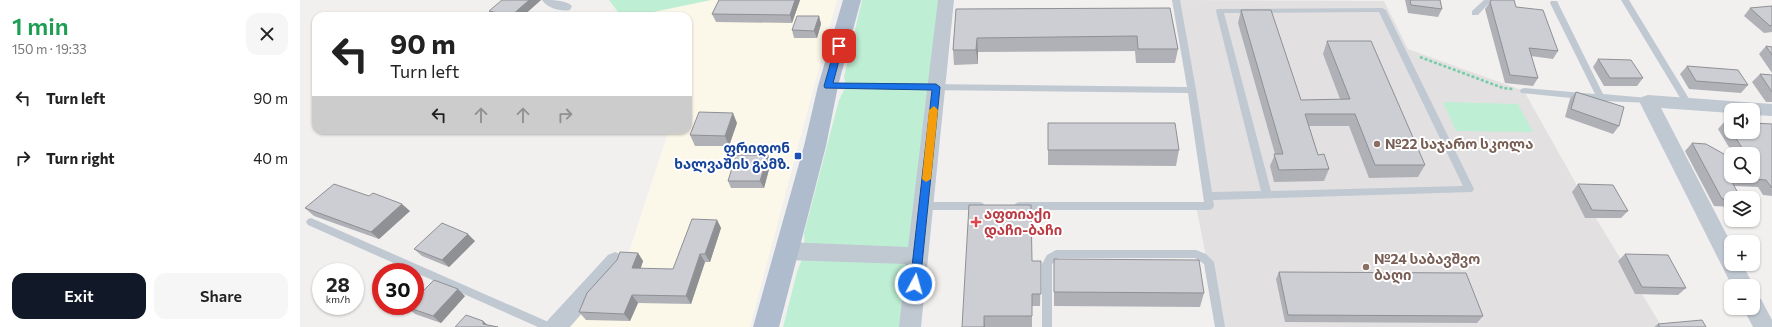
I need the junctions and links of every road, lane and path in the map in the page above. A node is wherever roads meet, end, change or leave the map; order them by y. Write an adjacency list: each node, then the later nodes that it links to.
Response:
1 (852, 0): 9 (main road)
2 (946, 0): 10 (street)
3 (1176, 0): 11 (lane)
4 (1488, 0): 7 (lane)
5 (1626, 0): 15 (lane)
6 (1554, 4): 13 (lane)
7 (1475, 14)
8 (1401, 50): 12 (path); 17 (lane); 17 (lane)
9 (828, 86): 10 (lane); 24 (main road)
10 (936, 87): 11 (lane); 19 (street)
11 (1192, 90): 18 (lane)
12 (1524, 91): 13 (lane)
13 (1601, 98): 14 (lane)
14 (1648, 101): 15 (street); 23 (street)
15 (1688, 104): 16 (street)
16 (1772, 110)
17 (1267, 195): 18 (lane)
18 (1208, 196): 21 (lane)
19 (923, 206): 20 (lane); 25 (street)
20 (993, 206)
21 (1009, 206)
22 (311, 222): 28 (lane)
23 (1724, 250)
24 (786, 251): 25 (street); 30 (main road)
25 (918, 256): 31 (street)
26 (615, 261): 29 (street)
27 (1758, 315): 34 (street)
28 (549, 327)
29 (556, 327)
30 (766, 327)
31 (910, 327)
32 (1047, 327): 33 (lane)
33 (1220, 327)
34 (1764, 327)

